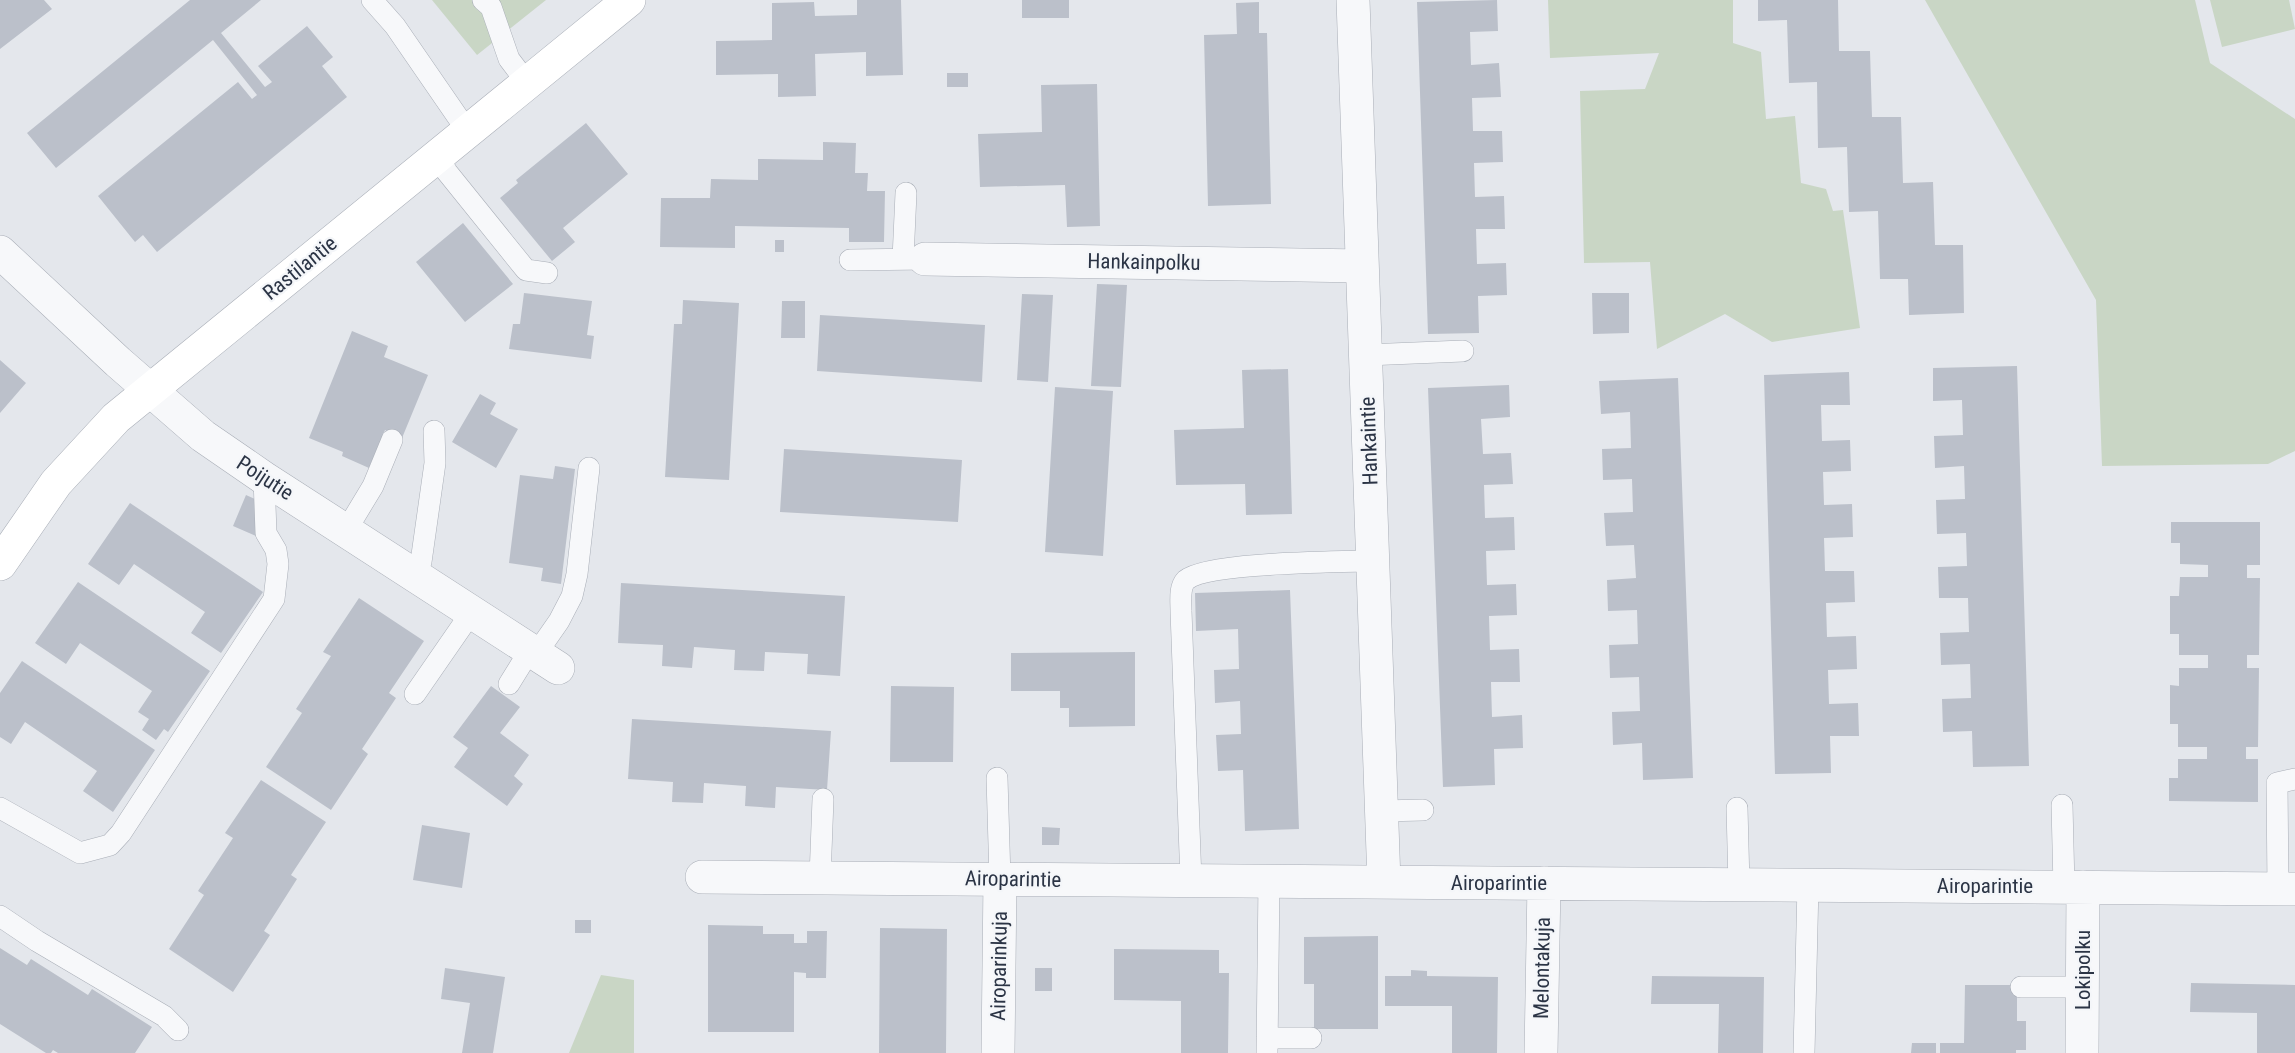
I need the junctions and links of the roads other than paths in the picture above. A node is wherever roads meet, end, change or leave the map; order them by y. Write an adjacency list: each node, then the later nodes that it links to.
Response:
1 (372, 0): 6 (lane)
2 (483, 0): 5 (lane)
3 (629, 0): 5 (street, Rastilantie)
4 (1353, 0): 12 (street, Hankaintie)
5 (528, 84): 6 (street, Rastilantie)
6 (468, 132): 7 (street, Rastilantie)
7 (438, 157): 13 (lane); 16 (street, Rastilantie)
8 (906, 193): 10 (lane)
9 (0, 252): 16 (street, Poijutie)
10 (914, 259): 11 (lane); 12 (street, Hankainpolku)
11 (850, 260)
12 (1362, 266): 15 (street, Hankaintie)
13 (547, 273)
14 (1463, 351): 15 (lane)
15 (1366, 355): 22 (street, Hankaintie)
16 (149, 389): 20 (street, Poijutie); 23 (street, Rastilantie)
17 (434, 431): 24 (lane)
18 (392, 440): 21 (lane)
19 (589, 468): 26 (lane)
20 (264, 478): 21 (street, Poijutie); 33 (lane)
21 (347, 529): 24 (street, Poijutie)
22 (1373, 561): 36 (street, Hankaintie); 40 (lane)
23 (0, 564)
24 (412, 574): 25 (street, Poijutie)
25 (471, 613): 26 (street, Poijutie); 28 (lane)
26 (542, 657): 27 (lane)
27 (508, 684)
28 (415, 694)
29 (998, 778): 39 (lane)
30 (2295, 779): 47 (lane)
31 (823, 799): 38 (lane)
32 (2062, 805): 46 (lane)
33 (0, 808)
34 (1737, 808): 44 (lane)
35 (1423, 810): 36 (lane)
36 (1382, 811): 42 (street, Hankaintie)
37 (702, 877): 38 (street, Airoparintie)
38 (820, 878): 39 (street, Airoparintie)
39 (1000, 879): 40 (street, Airoparintie); 54 (street, Airoparinkuja)
40 (1191, 881): 41 (street, Airoparintie)
41 (1269, 881): 42 (street, Airoparintie); 53 (lane)
42 (1384, 882): 43 (street, Airoparintie)
43 (1544, 883): 44 (street, Airoparintie); 55 (street, Melontakuja)
44 (1739, 885): 45 (street, Airoparintie)
45 (1808, 885): 46 (street, Airoparintie); 56 (lane)
46 (2073, 887): 47 (street, Airoparintie); 50 (street, Lokipolku)
47 (2287, 889)
48 (0, 916): 51 (lane)
49 (2021, 987): 50 (lane)
50 (2082, 987): 57 (street, Lokipolku)
51 (178, 1030)
52 (1311, 1038): 53 (lane)
53 (1267, 1045)
54 (998, 1053)
55 (1540, 1053)
56 (1804, 1053)
57 (2082, 1053)

